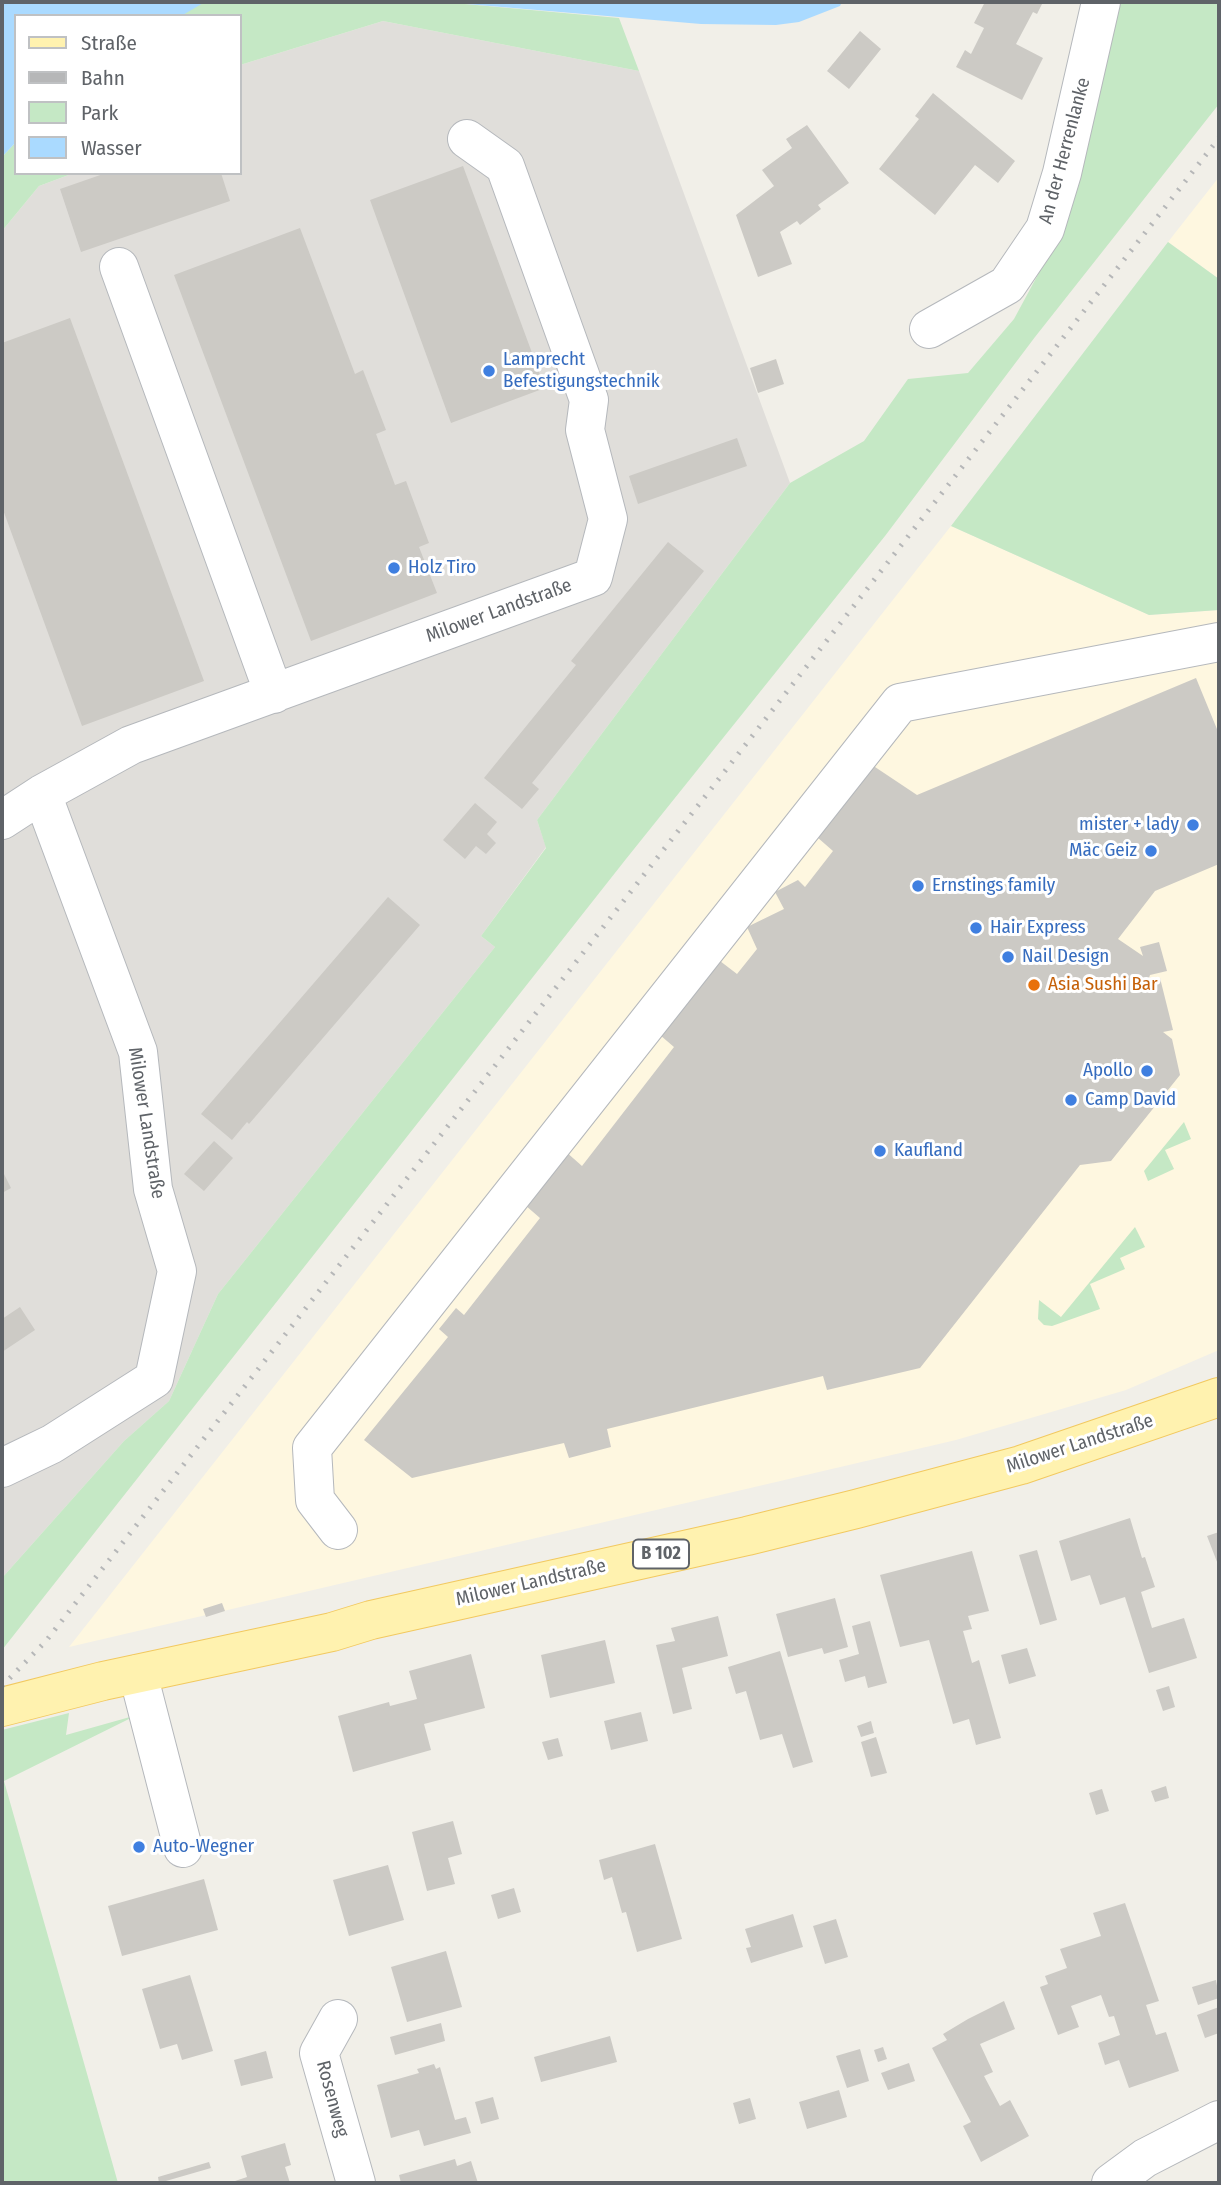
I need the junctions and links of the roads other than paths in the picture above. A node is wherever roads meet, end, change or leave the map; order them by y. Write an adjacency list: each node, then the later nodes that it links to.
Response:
1 (1101, 2): 4 (street, An der Herrenlanke)
2 (467, 139): 6 (street, Milower Landstraße)
3 (118, 267): 6 (street)
4 (929, 329)
5 (1219, 642): 13 (street)
6 (274, 694): 7 (street, Milower Landstraße)
7 (42, 794): 8 (street, Milower Landstraße); 12 (street, Milower Landstraße)
8 (2, 820)
9 (1219, 1387): 11 (main road, Milower Landstraße / B 102)
10 (1219, 1396): 11 (main road, Milower Landstraße / B 102)
11 (1178, 1412): 14 (main road, Milower Landstraße / B 102)
12 (2, 1468)
13 (338, 1530)
14 (138, 1674): 15 (main road, Milower Landstraße / B 102); 16 (street)
15 (2, 1707)
16 (183, 1848)
17 (338, 2019): 19 (street, Rosenweg)
18 (1219, 2120): 20 (street)
19 (356, 2183)
20 (1111, 2183)

